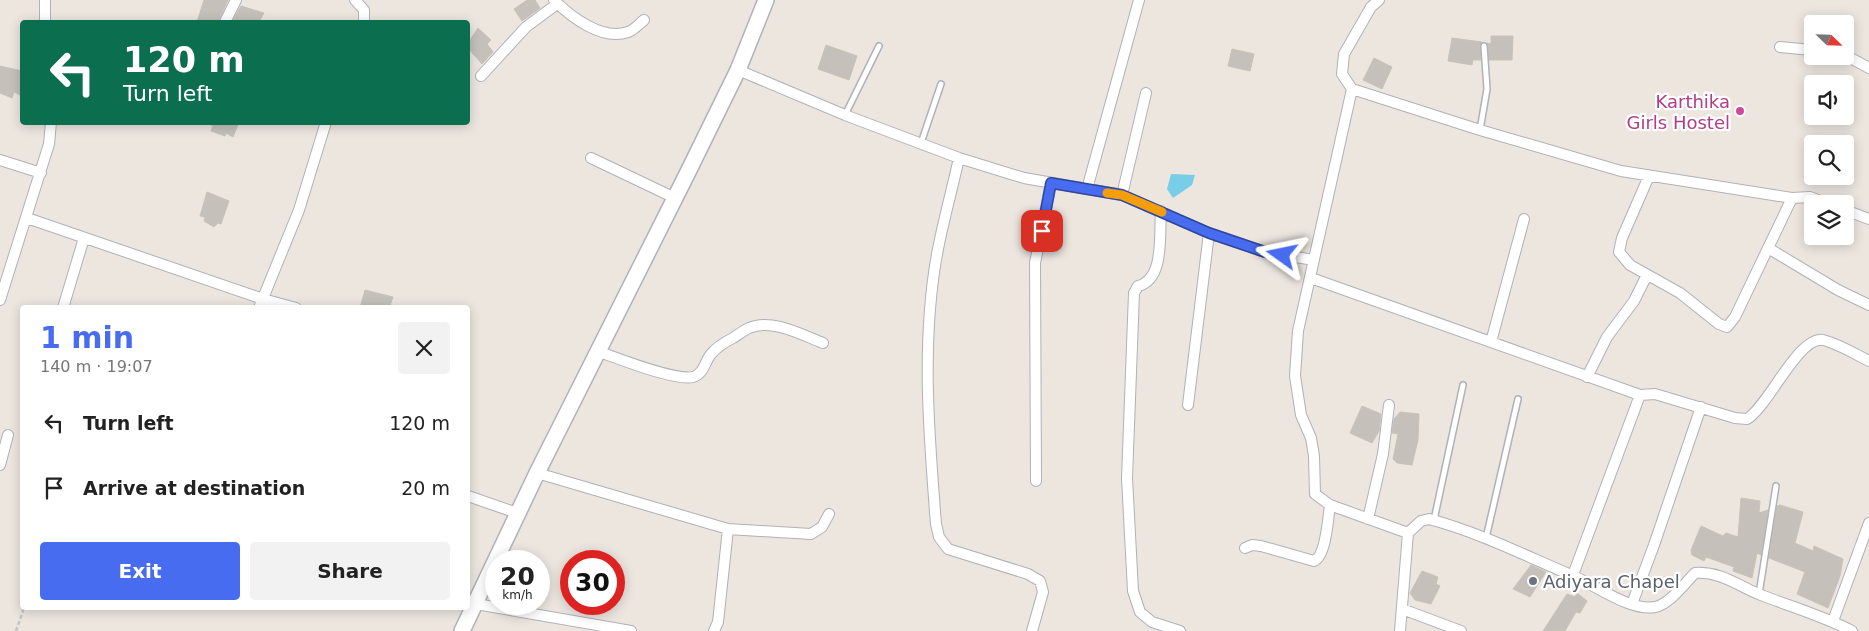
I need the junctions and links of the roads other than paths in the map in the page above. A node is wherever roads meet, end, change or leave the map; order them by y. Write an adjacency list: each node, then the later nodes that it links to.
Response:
1 (45, 0): 8 (street)
2 (236, 0): 9 (street)
3 (355, 0): 10 (street)
4 (766, 0): 18 (main road)
5 (1139, 0): 34 (street)
6 (1379, 0): 21 (street)
7 (556, 2): 11 (street); 19 (street)
8 (45, 20)
9 (226, 20)
10 (364, 20)
11 (644, 20)
12 (879, 46): 23 (lane)
13 (1484, 46): 26 (lane)
14 (1780, 47): 15 (street)
15 (1804, 49)
16 (1854, 60): 17 (street)
17 (1869, 68)
18 (738, 70): 23 (street); 37 (main road)
19 (481, 76)
20 (941, 84): 27 (lane)
21 (1352, 88): 26 (street); 47 (street)
22 (1146, 93): 35 (street)
23 (846, 115): 27 (street)
24 (51, 125): 31 (street)
25 (325, 125): 51 (street)
26 (1480, 130): 32 (street)
27 (920, 143): 29 (street)
28 (591, 158): 37 (street)
29 (959, 158): 33 (street); 91 (street)
30 (0, 160): 31 (street)
31 (40, 173): 41 (street)
32 (1649, 176): 38 (street); 48 (street)
33 (1051, 183): 34 (street); 69 (street)
34 (1087, 189): 35 (street)
35 (1122, 195): 39 (street)
36 (1804, 197): 38 (street)
37 (675, 198): 57 (main road)
38 (1792, 198): 46 (street)
39 (1161, 212): 44 (street); 92 (street)
40 (1854, 213): 43 (street)
41 (26, 218): 45 (street); 50 (street)
42 (1524, 219): 55 (street)
43 (1869, 219)
44 (1209, 233): 47 (street); 64 (street)
45 (84, 238): 51 (street); 52 (street)
46 (1768, 248): 48 (street); 54 (street)
47 (1314, 260): 49 (street)
48 (1647, 274): 59 (street)
49 (1311, 278): 55 (street); 72 (street)
50 (0, 300)
51 (261, 303): 53 (street)
52 (64, 305)
53 (275, 305)
54 (1869, 305)
55 (1491, 342): 59 (street)
56 (823, 343): 57 (street)
57 (597, 351): 68 (main road)
58 (1869, 361): 65 (street)
59 (1588, 377): 61 (street)
60 (1462, 385): 76 (lane)
61 (1640, 395): 65 (street); 82 (street)
62 (1518, 399): 80 (lane)
63 (1389, 404): 75 (street)
64 (1188, 405)
65 (1701, 407): 85 (street)
66 (8, 435): 67 (street)
67 (0, 465)
68 (537, 473): 73 (main road); 78 (street)
69 (1036, 481)
70 (1776, 486): 83 (lane)
71 (470, 497): 73 (street)
72 (1330, 505): 75 (street); 81 (street)
73 (518, 513): 84 (main road)
74 (829, 514): 78 (street)
75 (1368, 519): 79 (street)
76 (1434, 520): 79 (street); 80 (street)
77 (1869, 522): 87 (street)
78 (728, 529): 90 (street)
79 (1408, 533): 86 (street)
80 (1486, 538): 82 (street)
81 (1245, 548)
82 (1573, 575): 85 (street)
83 (1759, 594): 85 (street); 87 (street)
84 (476, 604): 88 (main road); 89 (street)
85 (1632, 604)
86 (1402, 608): 93 (street); 94 (street)
87 (1833, 621): 95 (street)
88 (462, 631)
89 (631, 631)
90 (714, 631)
91 (1032, 631)
92 (1180, 631)
93 (1400, 631)
94 (1461, 631)
95 (1852, 631)

